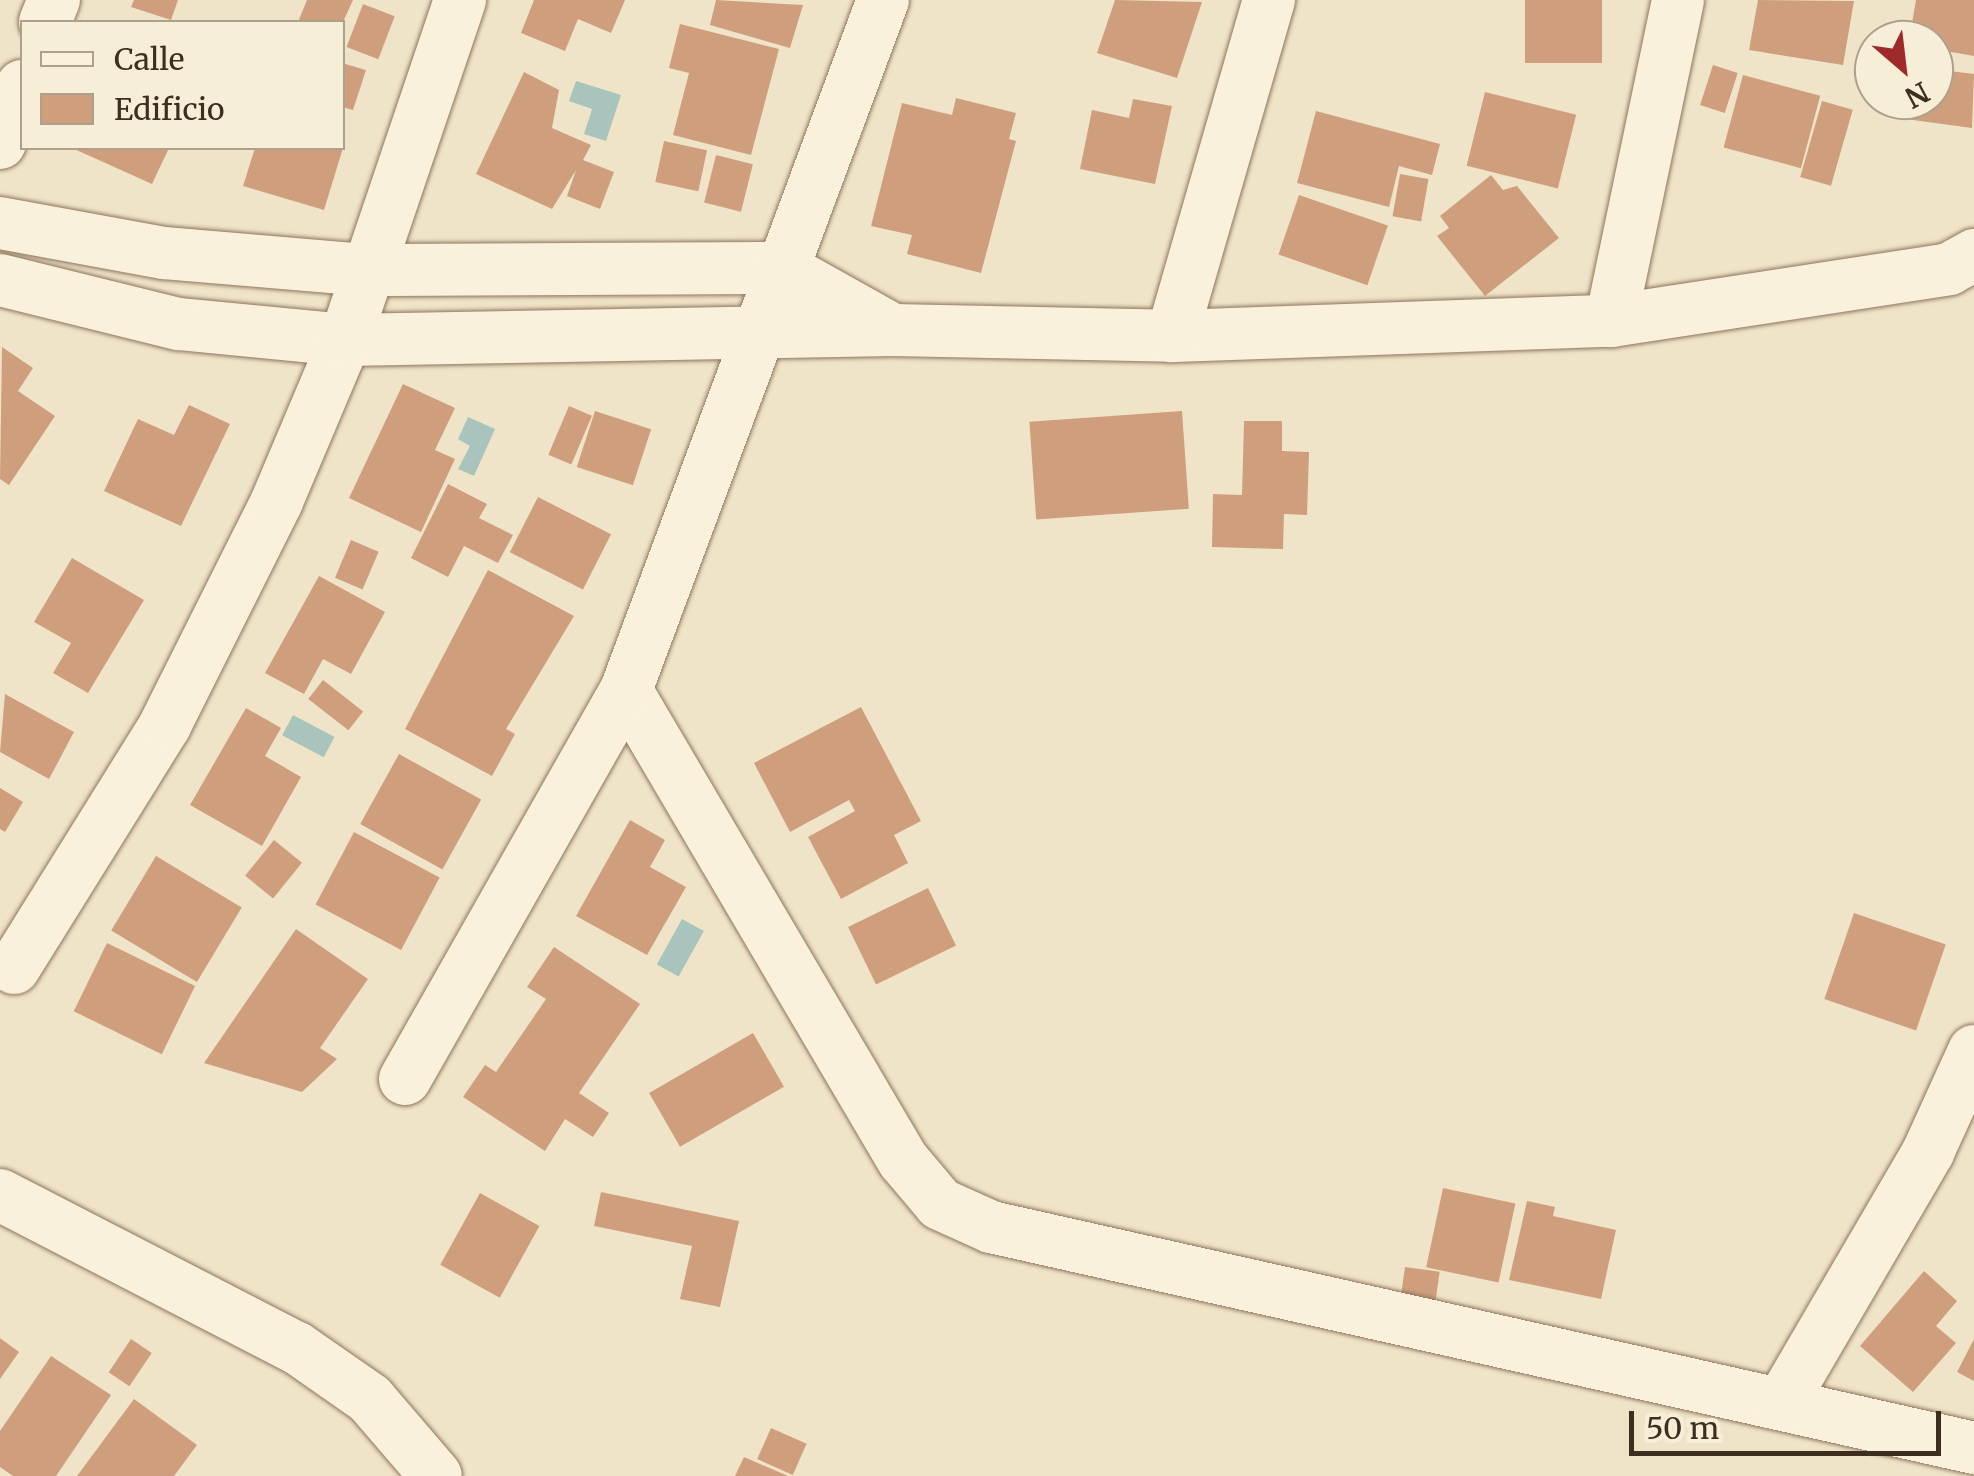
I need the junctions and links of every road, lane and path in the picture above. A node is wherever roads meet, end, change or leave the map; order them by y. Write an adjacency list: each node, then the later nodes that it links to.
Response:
1 (460, 0): 10 (street)
2 (883, 0): 9 (street)
3 (1269, 0): 15 (street)
4 (1678, 0): 12 (street)
5 (20, 91): 6 (street)
6 (0, 143)
7 (0, 223): 10 (street)
8 (1974, 254): 12 (street)
9 (782, 268): 10 (street); 13 (street); 14 (street)
10 (367, 270): 16 (street)
11 (0, 280): 16 (street)
12 (1610, 321): 15 (street)
13 (893, 330): 14 (street); 15 (street)
14 (759, 336): 16 (street); 17 (street)
15 (1172, 336)
16 (345, 340): 18 (street)
17 (626, 690): 20 (street); 22 (street)
18 (14, 968)
19 (1974, 1052): 22 (street)
20 (404, 1079)
21 (0, 1194): 24 (street)
22 (1781, 1404): 23 (street)
23 (1974, 1448)
24 (436, 1476)

